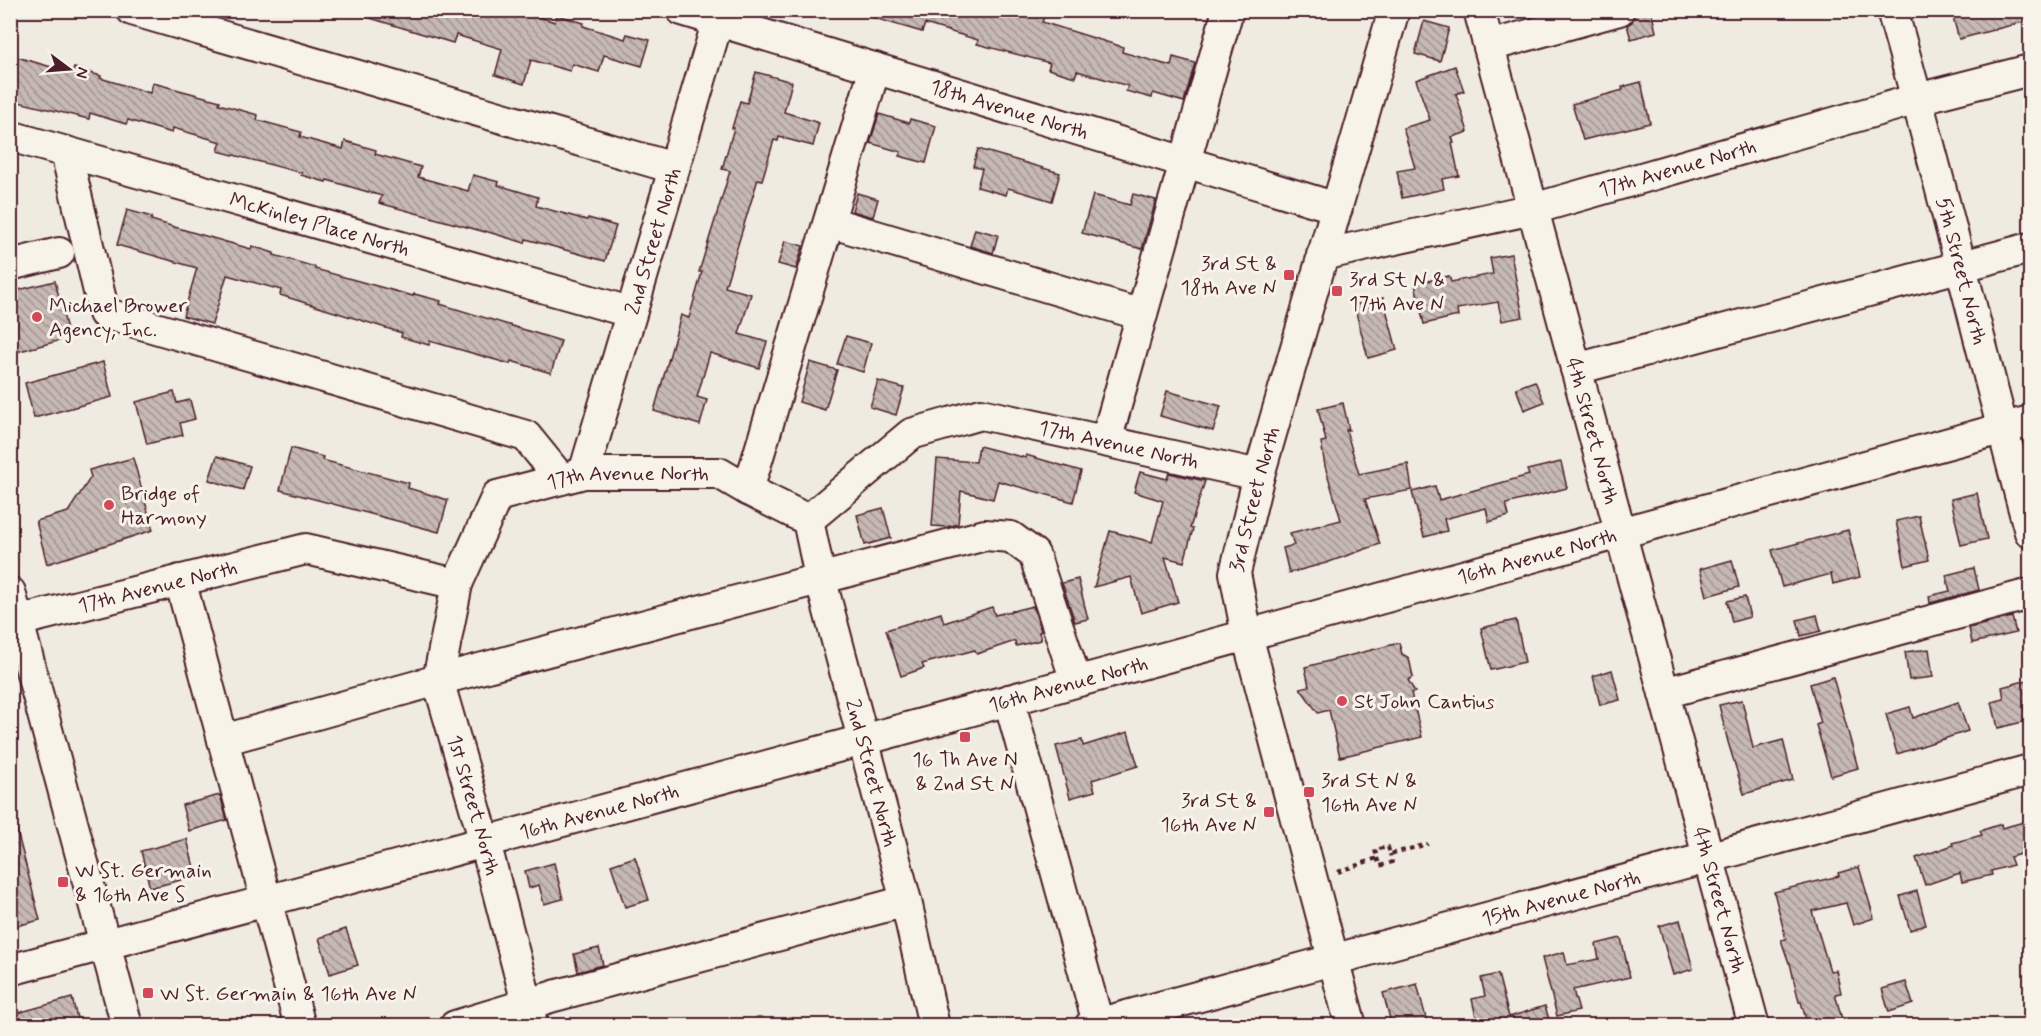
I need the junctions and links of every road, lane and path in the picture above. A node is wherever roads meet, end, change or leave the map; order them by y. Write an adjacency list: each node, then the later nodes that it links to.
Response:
1 (132, 10): 16 (street)
2 (682, 10): 8 (street, 18th Avenue North)
3 (1228, 10): 15 (street)
4 (1394, 10): 17 (street, 3rd Street North)
5 (1479, 10): 9 (street, 4th Street North)
6 (1619, 10): 9 (street)
7 (1892, 10): 12 (street, 5th Street North)
8 (719, 16): 10 (street, 18th Avenue North); 16 (street, 2nd Street North)
9 (1489, 46): 18 (street, 4th Street North)
10 (875, 69): 15 (street, 18th Avenue North); 19 (street)
11 (2031, 70): 12 (street, 17th Avenue North)
12 (1917, 99): 18 (street, 17th Avenue North); 24 (street, 5th Street North)
13 (10, 136): 14 (street, McKinley Place North)
14 (66, 152): 25 (street, McKinley Place North); 32 (street)
15 (1186, 163): 17 (street, 18th Avenue North); 26 (street)
16 (674, 168): 25 (street, 2nd Street North)
17 (1337, 208): 22 (street, 3rd Street North)
18 (1533, 208): 22 (street, 17th Avenue North); 27 (street, 4th Street North)
19 (829, 222): 26 (street); 33 (street)
20 (2031, 248): 24 (street)
21 (59, 253): 23 (street)
22 (1322, 255): 31 (street, 3rd Street North)
23 (10, 266)
24 (1961, 267): 27 (street); 29 (street, 5th Street North)
25 (630, 312): 32 (street, 2nd Street North)
26 (1142, 315): 30 (street)
27 (1576, 369): 36 (street, 4th Street North)
28 (2031, 421): 29 (street, 16th Avenue North)
29 (2002, 429): 35 (street, 5th Street North); 36 (street, 16th Avenue North)
30 (1106, 441): 31 (street, 17th Avenue North); 34 (street, 17th Avenue North)
31 (1259, 475): 43 (street, 3rd Street North)
32 (572, 476): 33 (street, 17th Avenue North); 39 (street, 17th Avenue North)
33 (748, 490): 34 (street, 17th Avenue North)
34 (808, 520): 37 (street, 2nd Street North)
35 (2031, 532)
36 (1620, 534): 43 (street, 16th Avenue North); 46 (street, 4th Street North)
37 (820, 577): 44 (street); 45 (street); 49 (street, 2nd Street North)
38 (180, 580): 39 (street, 17th Avenue North); 42 (street, 17th Avenue North); 48 (street)
39 (457, 584): 44 (street, 1st Street North)
40 (10, 592): 42 (street)
41 (2031, 594): 46 (street)
42 (14, 622): 59 (street)
43 (1246, 635): 45 (street, 16th Avenue North); 60 (street, 3rd Street North)
44 (438, 680): 48 (street); 51 (street, 1st Street North)
45 (1076, 681): 47 (street, 16th Avenue North)
46 (1664, 693): 54 (street, 4th Street North)
47 (1009, 700): 49 (street, 16th Avenue North); 63 (street)
48 (223, 740): 57 (street)
49 (863, 740): 51 (street, 16th Avenue North); 58 (street, 2nd Street North)
50 (2031, 771): 54 (street, 15th Avenue North)
51 (485, 842): 57 (street, 16th Avenue North); 62 (street, 1st Street North)
52 (1428, 844): 53 (path)
53 (1390, 854): 55 (path); 55 (path)
54 (1709, 857): 60 (street, 15th Avenue North); 69 (street, 4th Street North)
55 (1377, 858): 56 (path)
56 (1338, 872)
57 (267, 901): 59 (street, 16th Avenue North); 65 (street)
58 (906, 901): 62 (street); 67 (street, 2nd Street North)
59 (105, 945): 61 (street, 16th Avenue North); 64 (street)
60 (1334, 960): 63 (street, 15th Avenue North); 68 (street, 3rd Street North)
61 (10, 970)
62 (530, 1015): 66 (street)
63 (1094, 1024)
64 (127, 1026)
65 (300, 1026)
66 (455, 1026)
67 (933, 1026)
68 (1351, 1026)
69 (1754, 1026)

